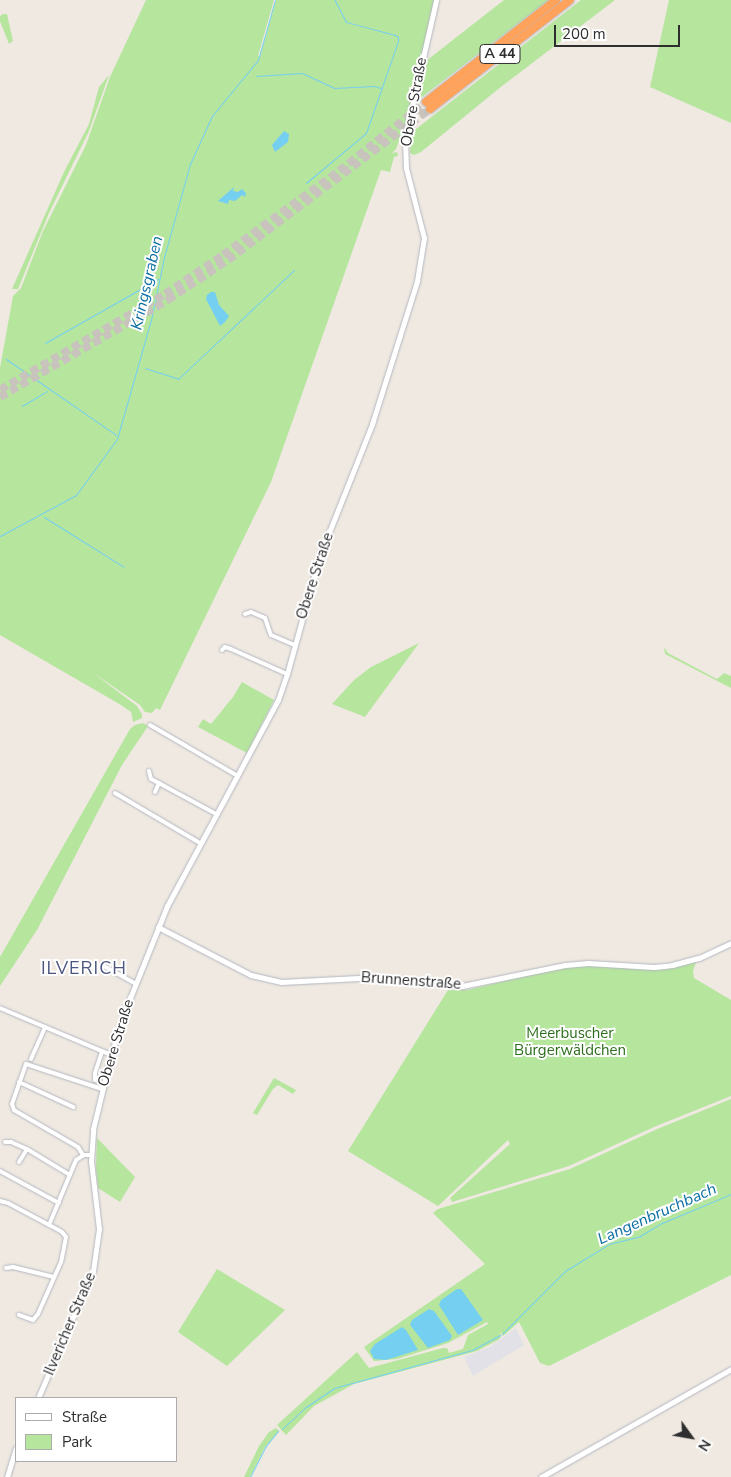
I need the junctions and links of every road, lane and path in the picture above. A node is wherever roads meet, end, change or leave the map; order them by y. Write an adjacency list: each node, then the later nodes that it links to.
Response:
1 (436, 0): 5 (street, Obere Straße)
2 (556, 0): 3 (highway, A 44)
3 (570, 0)
4 (246, 614): 5 (street)
5 (295, 645): 7 (street, Obere Straße)
6 (222, 650): 7 (street)
7 (287, 674): 10 (street, Obere Straße)
8 (150, 725): 10 (street)
9 (149, 771): 11 (street)
10 (238, 776): 14 (street, Obere Straße)
11 (159, 783): 12 (street); 14 (street)
12 (155, 792)
13 (115, 794): 15 (street)
14 (216, 814): 15 (street, Obere Straße)
15 (200, 843): 16 (street, Obere Straße)
16 (158, 926): 17 (street, Brunnenstraße); 19 (street, Obere Straße)
17 (731, 943)
18 (102, 965): 19 (street)
19 (136, 984): 23 (street, Obere Straße)
20 (0, 1008): 21 (street)
21 (45, 1027): 22 (street); 24 (street)
22 (102, 1052): 23 (street); 25 (street)
23 (111, 1056): 27 (street, Obere Straße)
24 (31, 1059)
25 (94, 1080)
26 (19, 1082): 27 (street); 28 (street); 32 (street)
27 (102, 1089): 29 (street, Obere Straße)
28 (73, 1106)
29 (93, 1129): 33 (street, Ilvericher Straße)
30 (5, 1142): 31 (street)
31 (28, 1149): 34 (street); 36 (street)
32 (83, 1155): 33 (street); 36 (street)
33 (91, 1155): 44 (street, Ilvericher Straße)
34 (19, 1162)
35 (0, 1171): 38 (street)
36 (70, 1175): 38 (street)
37 (0, 1201): 39 (street)
38 (59, 1203): 39 (street)
39 (49, 1225): 41 (street)
40 (6, 1268): 41 (street)
41 (54, 1277): 42 (street)
42 (19, 1315)
43 (731, 1369): 47 (street)
44 (38, 1397)
45 (15, 1451): 46 (street)
46 (7, 1477)
47 (541, 1477)

